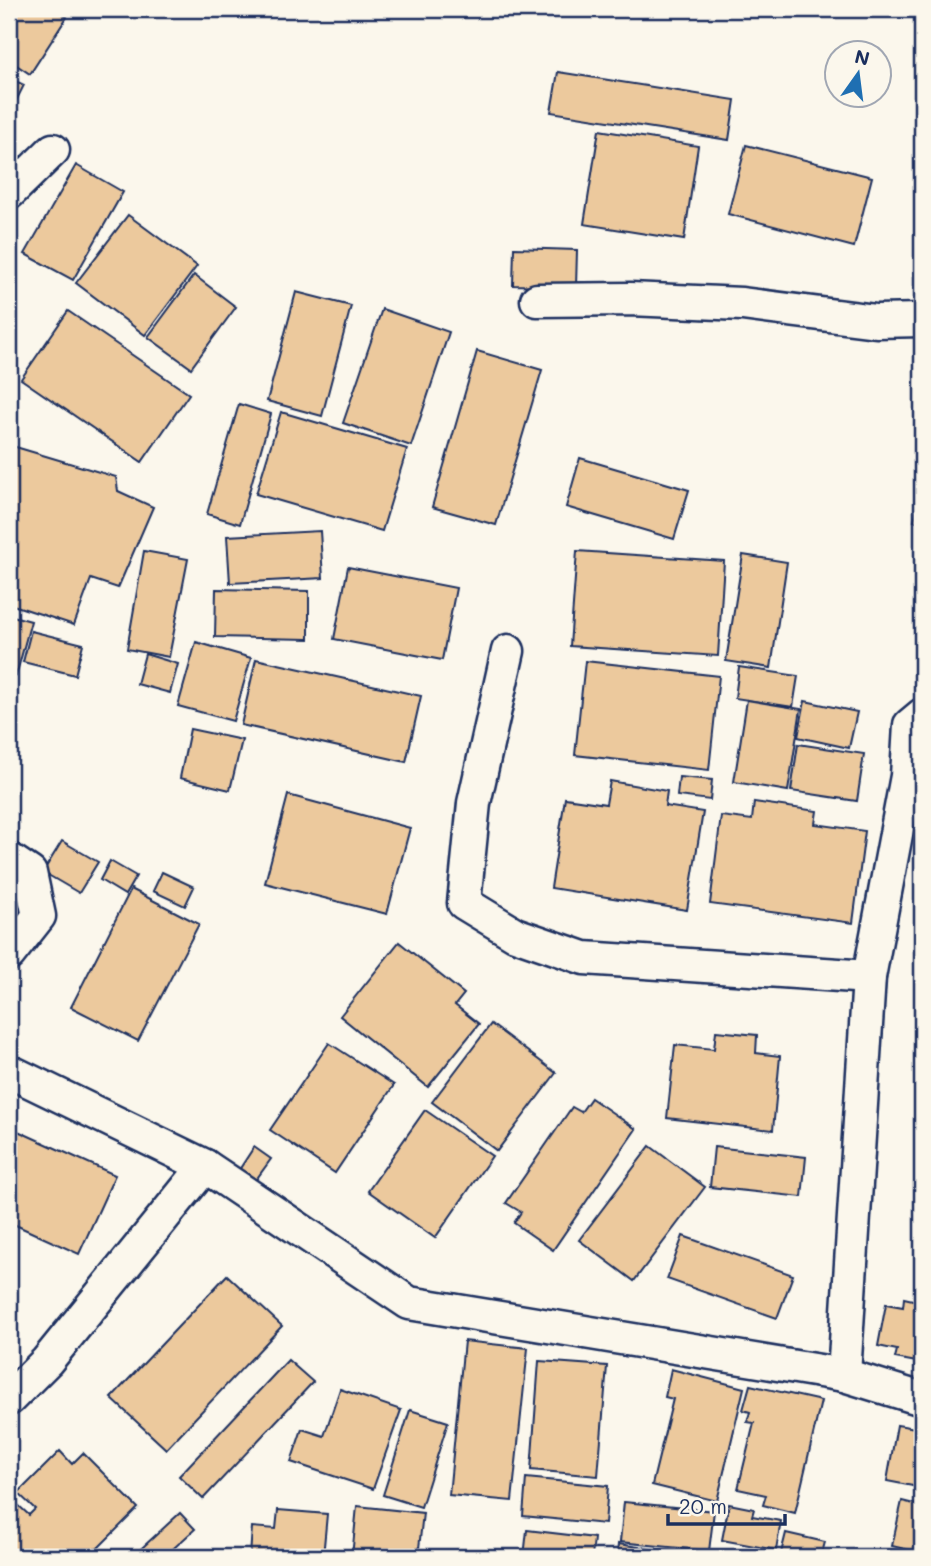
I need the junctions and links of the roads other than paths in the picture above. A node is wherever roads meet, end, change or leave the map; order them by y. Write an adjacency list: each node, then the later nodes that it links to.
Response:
1 (52, 150): 2 (street)
2 (9, 193)
3 (537, 300): 4 (street)
4 (922, 320)
5 (508, 651): 9 (street)
6 (922, 715): 9 (street)
7 (9, 859): 8 (street)
8 (9, 954)
9 (869, 977): 12 (street)
10 (9, 1072): 11 (street)
11 (205, 1166): 12 (street); 13 (street)
12 (844, 1375): 14 (street)
13 (9, 1399)
14 (922, 1399)

